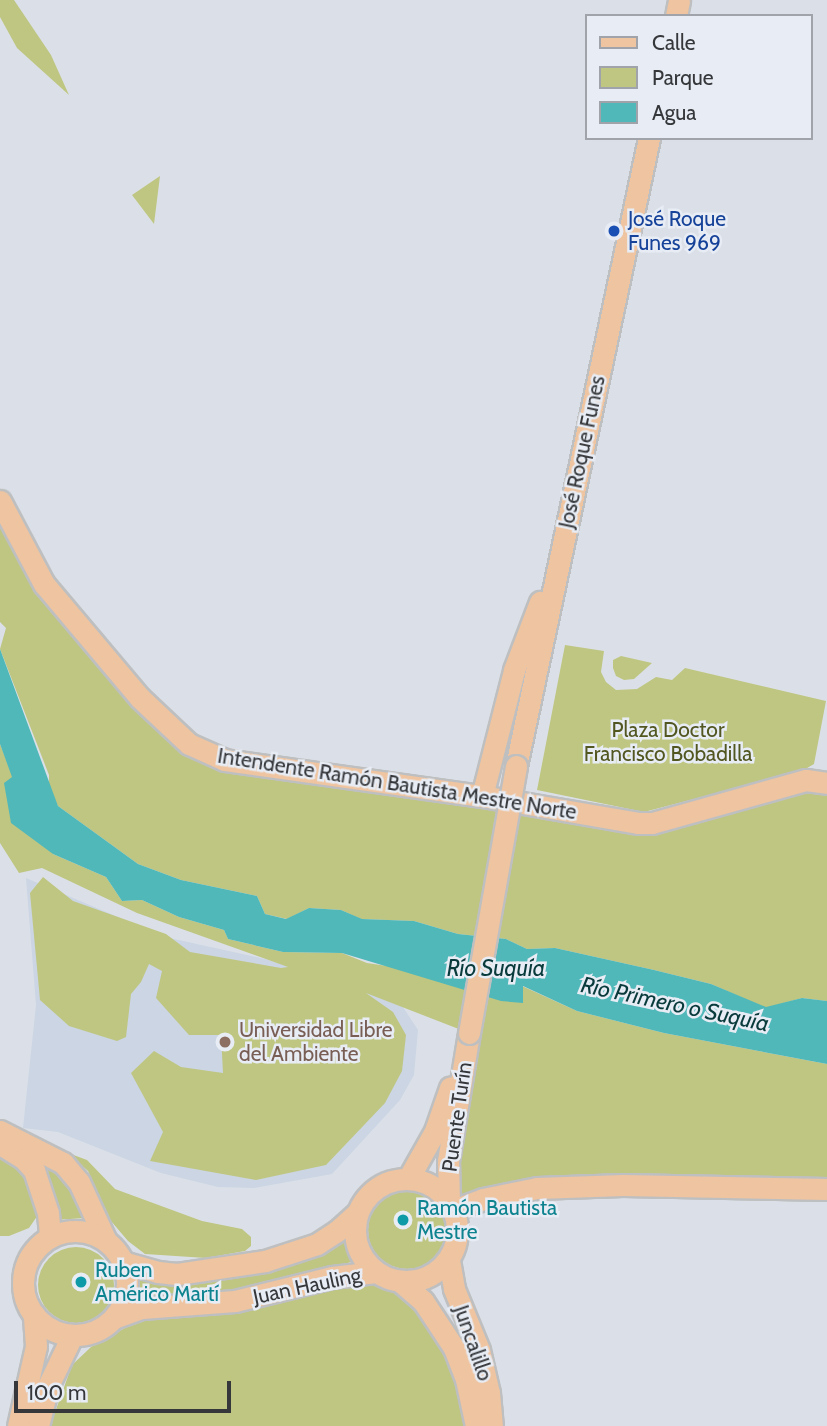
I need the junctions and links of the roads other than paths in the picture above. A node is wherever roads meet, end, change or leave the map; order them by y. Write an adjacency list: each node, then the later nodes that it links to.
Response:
1 (649, 140): 3 (main road, José Roque Funes)
2 (0, 500): 6 (main road, Intendente Ramón Bautista Mestre Norte)
3 (565, 535): 4 (main road, José Roque Funes); 6 (main road)
4 (516, 766): 7 (main road, Puente Turín, bridge)
5 (827, 783): 6 (main road, Intendente Ramón Bautista Mestre Norte)
6 (482, 796)
7 (469, 1033): 10 (main road, Puente Turín); 12 (main road, Puente Turín)
8 (0, 1131): 15 (main road)
9 (0, 1144): 14 (main road)
10 (408, 1179): 12 (main road); 13 (main road)
11 (827, 1189): 12 (main road)
12 (451, 1205): 16 (main road)
13 (358, 1212): 17 (main road, Juan Hauling); 18 (main road)
14 (50, 1237): 15 (main road); 20 (main road)
15 (106, 1241): 17 (main road)
16 (449, 1260): 19 (main road); 26 (main road, Juncalillo)
17 (123, 1262): 21 (main road)
18 (376, 1272): 19 (main road); 21 (main road, Juan Hauling)
19 (401, 1282): 25 (main road, Juncalillo)
20 (34, 1314): 22 (main road); 23 (main road)
21 (114, 1318): 22 (main road)
22 (72, 1336): 24 (main road)
23 (18, 1426)
24 (38, 1426)
25 (476, 1426)
26 (492, 1426)

